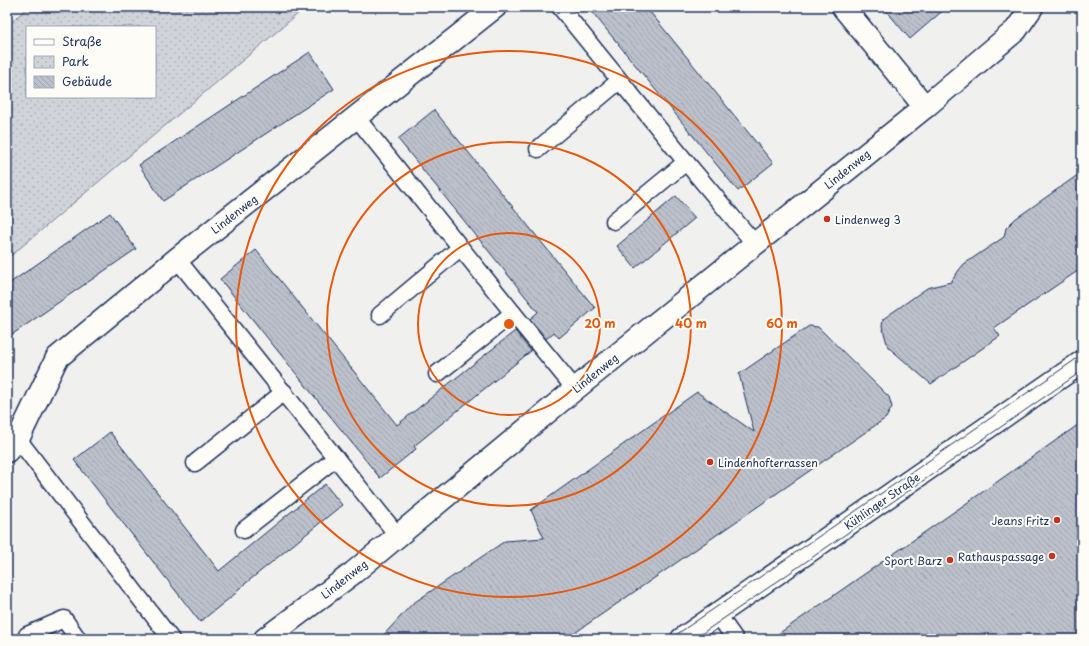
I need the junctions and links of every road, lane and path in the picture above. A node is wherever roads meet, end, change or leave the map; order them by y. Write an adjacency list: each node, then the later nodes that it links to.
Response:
1 (496, 7): 7 (street, Lindenweg)
2 (560, 7): 5 (lane)
3 (844, 7): 6 (street)
4 (1032, 7): 6 (street, Lindenweg)
5 (619, 81): 8 (lane); 9 (lane)
6 (925, 107): 11 (street, Lindenweg)
7 (356, 117): 12 (lane); 13 (street, Lindenweg)
8 (538, 149)
9 (686, 162): 10 (lane); 11 (lane)
10 (614, 221)
11 (755, 244): 18 (street, Lindenweg)
12 (460, 248): 14 (lane); 15 (lane)
13 (177, 259): 19 (lane); 20 (street, Lindenweg)
14 (513, 313): 17 (lane); 18 (lane)
15 (380, 315)
16 (1082, 362): 25 (street, Kühlinger Straße)
17 (437, 374)
18 (576, 389): 24 (street, Lindenweg)
19 (284, 392): 21 (lane); 22 (lane)
20 (13, 445): 28 (lane)
21 (336, 458): 23 (lane); 24 (lane)
22 (195, 463)
23 (244, 530)
24 (398, 536): 29 (street, Lindenweg)
25 (718, 615): 30 (street, Kühlinger Straße); 31 (lane)
26 (27, 635): 27 (lane)
27 (78, 639)
28 (171, 639)
29 (265, 639)
30 (683, 639)
31 (735, 639)

